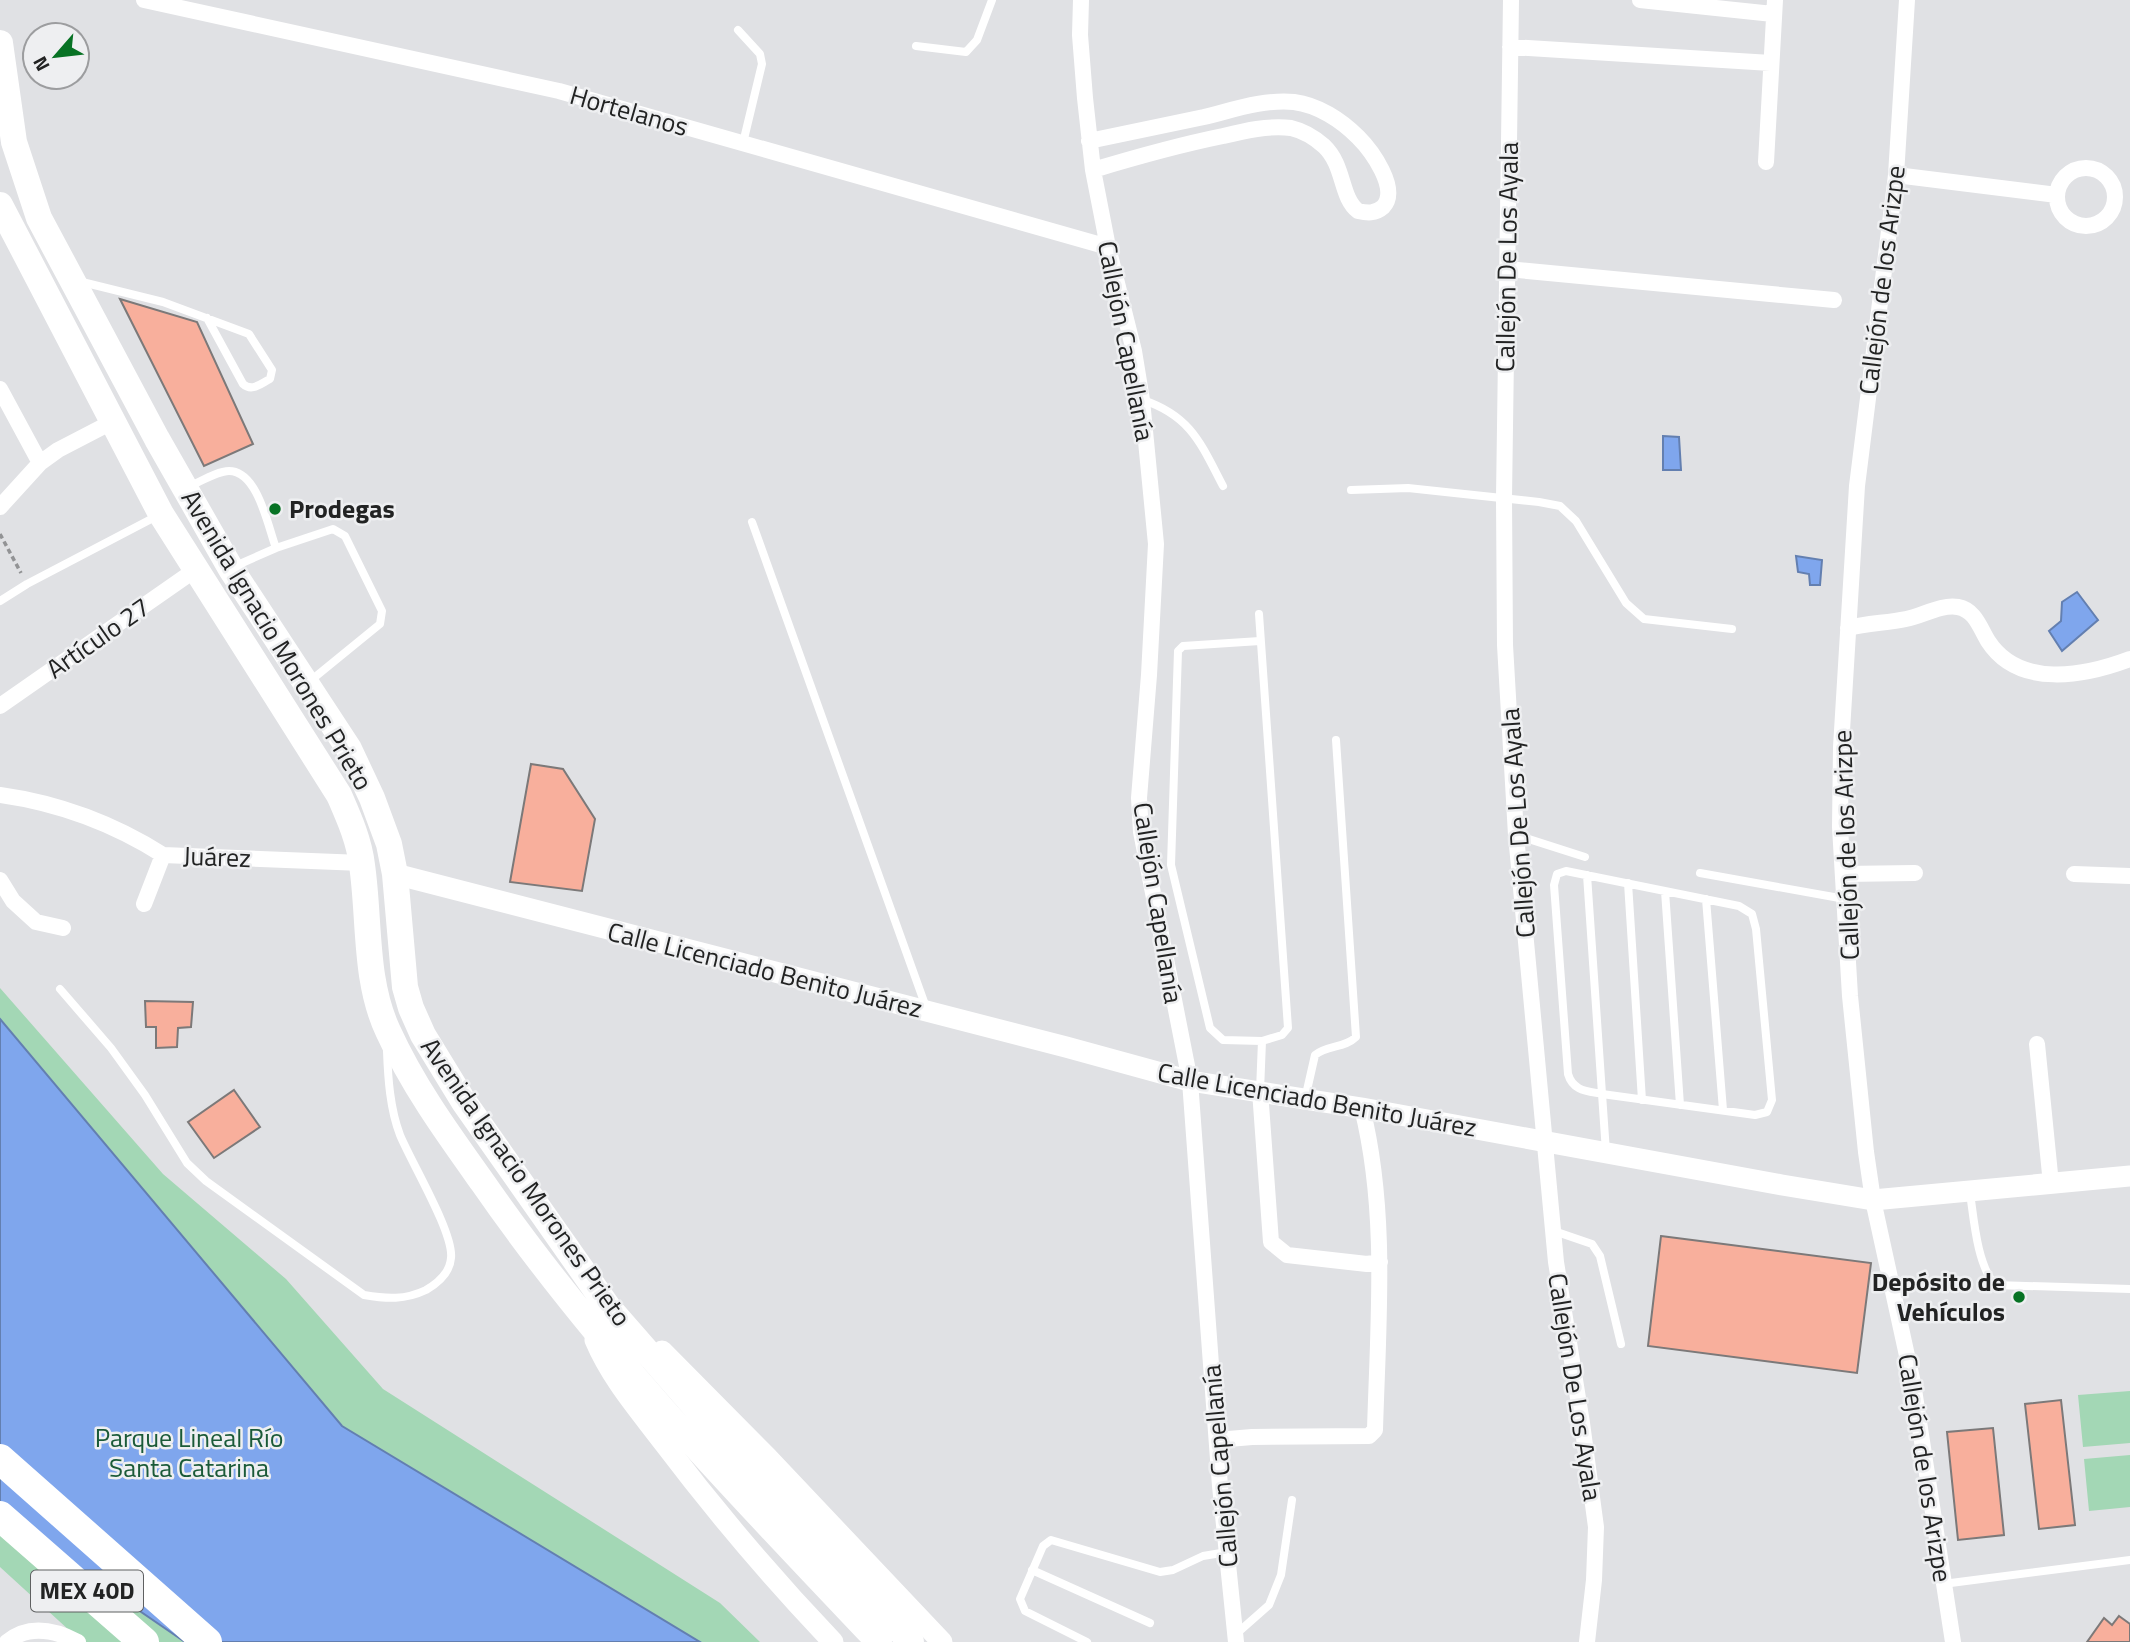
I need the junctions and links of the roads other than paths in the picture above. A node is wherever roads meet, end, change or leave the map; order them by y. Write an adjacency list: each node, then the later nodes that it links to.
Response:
1 (144, 0): 15 (street, Hortelanos)
2 (992, 0): 10 (lane)
3 (1081, 0): 14 (street, Callejón Capellanía)
4 (1511, 0): 11 (street, Callejón De Los Ayala)
5 (1640, 0): 7 (street)
6 (1907, 0): 19 (street, Callejón de los Arizpe)
7 (1774, 7): 12 (street)
8 (738, 30): 15 (lane)
9 (0, 43): 24 (main road, Avenida Ignacio Morones Prieto)
10 (916, 46)
11 (1510, 47): 12 (street); 23 (street, Callejón De Los Ayala)
12 (1771, 63): 17 (street)
13 (1164, 126): 14 (street); 16 (street); 16 (street)
14 (1089, 141): 18 (street, Callejón Capellanía)
15 (743, 143): 22 (street, Hortelanos)
16 (1168, 149): 18 (street)
17 (1766, 162)
18 (1093, 170): 22 (street, Callejón Capellanía)
19 (1896, 176): 20 (street); 43 (street, Callejón de los Arizpe)
20 (2057, 195)
21 (0, 205): 29 (main road, Avenida Ignacio Morones Prieto)
22 (1108, 247): 28 (street, Callejón Capellanía)
23 (1507, 269): 25 (street); 34 (street, Callejón De Los Ayala)
24 (72, 279): 26 (lane); 32 (main road, Avenida Ignacio Morones Prieto)
25 (1834, 300)
26 (207, 318): 26 (lane)
27 (0, 389): 30 (street)
28 (1142, 400): 31 (lane); 74 (street, Callejón Capellanía)
29 (112, 422): 30 (street); 36 (main road, Avenida Ignacio Morones Prieto)
30 (40, 463): 35 (street)
31 (1223, 486)
32 (185, 489): 38 (lane); 39 (main road, Avenida Ignacio Morones Prieto)
33 (1350, 490): 34 (lane)
34 (1504, 498): 44 (lane); 51 (street, Callejón De Los Ayala)
35 (0, 507)
36 (161, 514): 40 (main road, Avenida Ignacio Morones Prieto); 41 (lane)
37 (752, 522): 70 (lane)
38 (276, 548): 39 (lane); 47 (lane)
39 (231, 569): 57 (main road, Avenida Ignacio Morones Prieto)
40 (195, 570): 48 (street, Artículo 27); 54 (main road, Avenida Ignacio Morones Prieto)
41 (0, 601)
42 (1259, 614): 45 (lane)
43 (1848, 628): 46 (street); 58 (street, Callejón de los Arizpe)
44 (1732, 629)
45 (1260, 641): 72 (lane); 72 (lane)
46 (2130, 659)
47 (316, 677)
48 (0, 706)
49 (1336, 740): 77 (lane)
50 (0, 795): 52 (street, Juárez)
51 (1516, 835): 53 (lane); 82 (street, Callejón De Los Ayala)
52 (163, 855): 54 (street, Juárez); 67 (street)
53 (1585, 857)
54 (362, 863): 71 (main road, Avenida Ignacio Morones Prieto)
55 (1700, 873): 66 (lane)
56 (1915, 873): 58 (street)
57 (395, 874): 70 (street, Calle Licenciado Benito Juárez); 91 (main road, Avenida Ignacio Morones Prieto)
58 (1844, 874): 66 (street, Callejón de los Arizpe)
59 (2074, 874): 61 (street)
60 (1587, 875): 63 (lane); 76 (lane); 76 (lane)
61 (2130, 876)
62 (0, 880): 68 (street)
63 (1628, 883): 64 (lane); 78 (lane)
64 (1665, 891): 65 (lane); 79 (lane)
65 (1706, 899): 81 (lane); 81 (lane)
66 (1845, 900): 87 (street, Callejón de los Arizpe)
67 (144, 904)
68 (63, 928)
69 (60, 989): 71 (lane)
70 (928, 1011): 74 (street, Calle Licenciado Benito Juárez)
71 (387, 1030): 92 (main road, Avenida Ignacio Morones Prieto)
72 (1262, 1041): 75 (lane)
73 (2037, 1044): 85 (street)
74 (1190, 1082): 75 (street, Calle Licenciado Benito Juárez); 94 (street, Callejón Capellanía)
75 (1261, 1091): 77 (street, Calle Licenciado Benito Juárez); 89 (street)
76 (1602, 1094): 78 (lane); 83 (lane)
77 (1305, 1099): 80 (street, Calle Licenciado Benito Juárez)
78 (1642, 1100): 79 (lane)
79 (1680, 1105): 81 (lane)
80 (1362, 1108): 82 (street, Calle Licenciado Benito Juárez); 89 (street)
81 (1723, 1111)
82 (1545, 1141): 83 (street, Calle Licenciado Benito Juárez); 88 (street, Callejón De Los Ayala)
83 (1606, 1152): 87 (street, Calle Licenciado Benito Juárez)
84 (2130, 1176): 85 (street, Calle Licenciado Benito Juárez)
85 (2051, 1184): 86 (street, Calle Licenciado Benito Juárez)
86 (1970, 1191): 87 (street, Calle Licenciado Benito Juárez); 90 (lane)
87 (1873, 1200): 106 (street, Callejón de los Arizpe)
88 (1554, 1231): 93 (lane); 118 (street, Callejón De Los Ayala)
89 (1380, 1262): 94 (street)
90 (2130, 1289)
91 (608, 1307): 99 (main road, Avenida Ignacio Morones Prieto); 116 (street)
92 (589, 1325): 99 (main road, Avenida Ignacio Morones Prieto); 113 (street, Avenida Ignacio Morones Prieto)
93 (1621, 1344)
94 (1217, 1440): 103 (street, Callejón Capellanía)
95 (0, 1452): 102 (highway)
96 (0, 1459): 102 (highway)
97 (1292, 1500): 108 (lane)
98 (0, 1508): 101 (highway)
99 (771, 1511): 114 (main road, Avenida Ignacio Morones Prieto); 115 (main road, Avenida Ignacio Morones Prieto)
100 (0, 1516): 101 (highway)
101 (29, 1540): 111 (highway, MEX 40D)
102 (92, 1541): 112 (highway, MEX 40D)
103 (1227, 1552): 105 (lane); 108 (street, Callejón Capellanía)
104 (2130, 1560): 106 (lane)
105 (1032, 1570): 107 (lane); 117 (lane)
106 (1943, 1584): 119 (street, Callejón de los Arizpe)
107 (1150, 1623)
108 (1236, 1639)
109 (7, 1642): 110 (street)
110 (78, 1642)
111 (144, 1642)
112 (207, 1642)
113 (833, 1642)
114 (879, 1642)
115 (911, 1642)
116 (942, 1642)
117 (1087, 1642)
118 (1587, 1642)
119 (1952, 1642)

